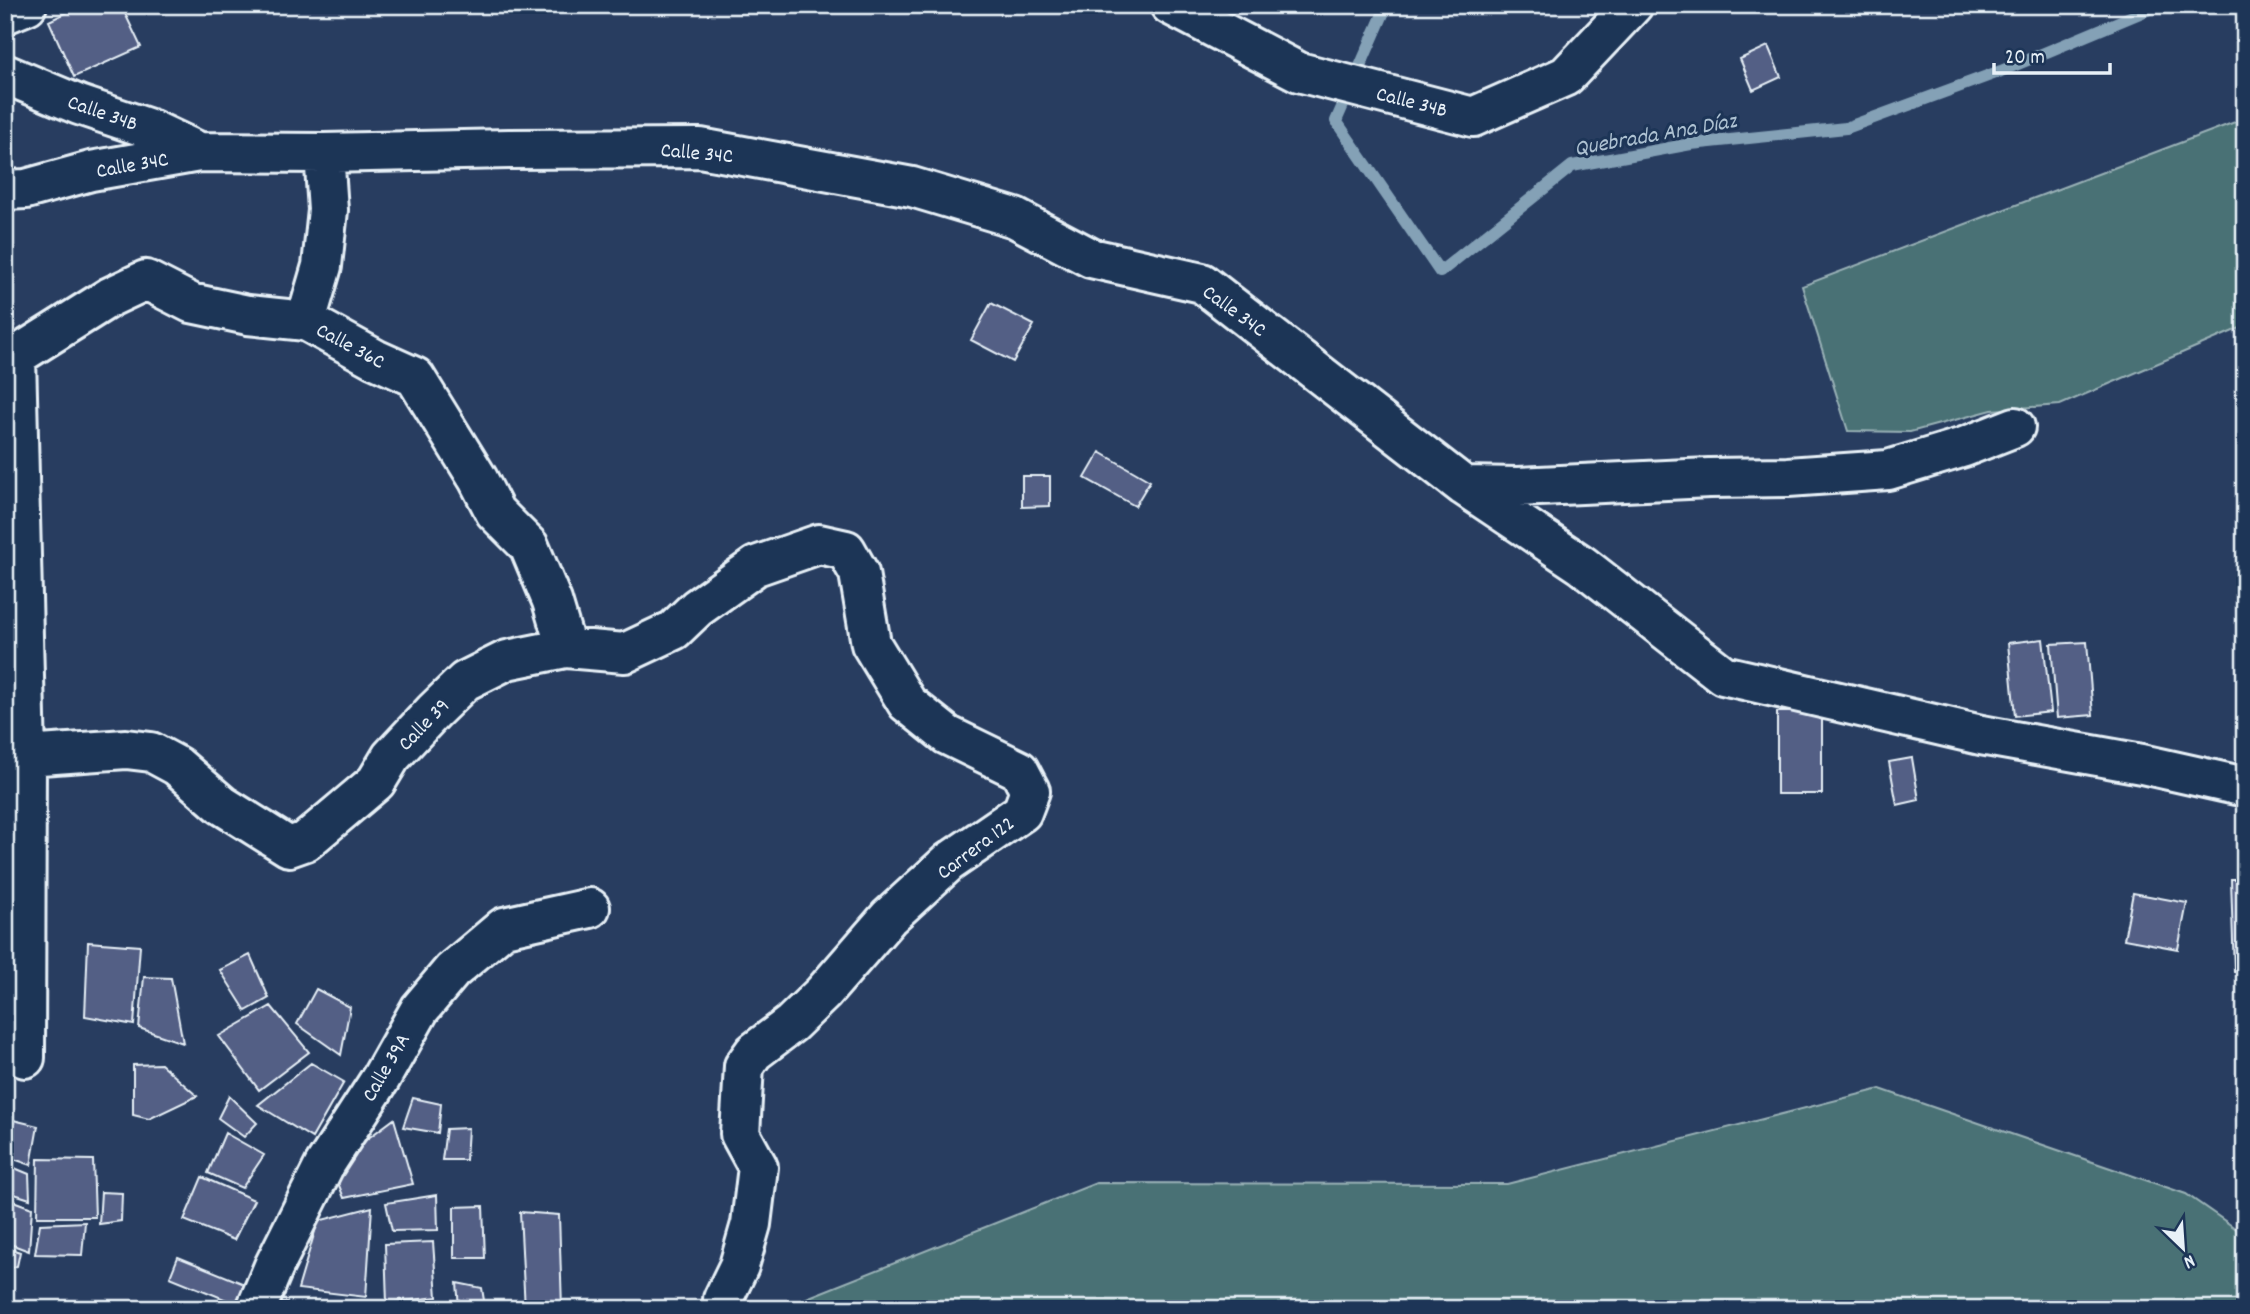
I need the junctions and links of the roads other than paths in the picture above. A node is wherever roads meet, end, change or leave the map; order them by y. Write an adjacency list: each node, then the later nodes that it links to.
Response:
1 (27, 5): 4 (street)
2 (1170, 5): 3 (street, Calle 34B)
3 (1633, 5)
4 (5, 14)
5 (5, 74): 6 (street, Calle 34B)
6 (199, 152): 7 (street, Calle 34C); 8 (street, Calle 34C)
7 (324, 153): 9 (street); 12 (street, Calle 34C)
8 (5, 190)
9 (306, 321): 10 (street, Calle 36C); 14 (street, Calle 36C)
10 (11, 359): 15 (street)
11 (2015, 427): 12 (street)
12 (1464, 486): 16 (street, Calle 34C)
13 (846, 550): 14 (street, Calle 39); 20 (street, Carrera 122)
14 (566, 648): 15 (street, Calle 39)
15 (26, 756): 18 (street)
16 (2245, 787)
17 (590, 908): 19 (street, Calle 39A)
18 (25, 1058)
19 (256, 1309)
20 (724, 1309)

